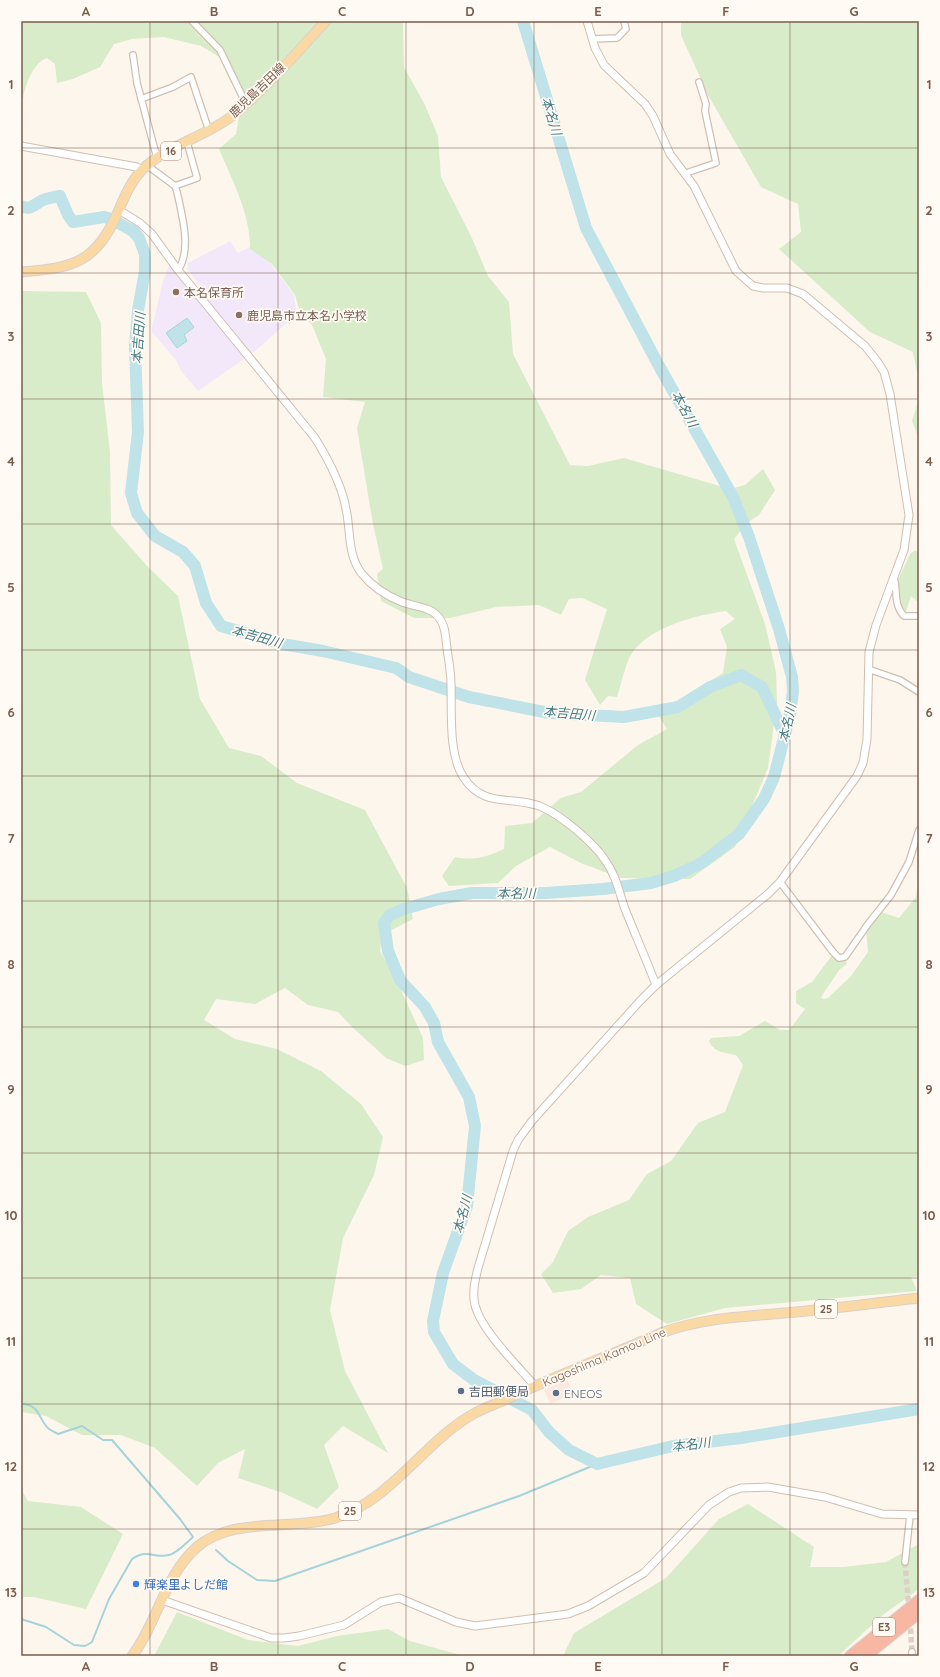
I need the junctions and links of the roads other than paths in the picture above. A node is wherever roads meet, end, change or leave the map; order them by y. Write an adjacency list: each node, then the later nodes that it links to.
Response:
1 (192, 21): 9 (street)
2 (326, 21): 9 (main road, 鹿児島吉田線 / 16)
3 (587, 21): 5 (street)
4 (624, 21): 5 (street)
5 (592, 39): 15 (street)
6 (133, 55): 8 (street)
7 (699, 82): 15 (street)
8 (141, 99): 10 (street); 13 (street)
9 (246, 104): 10 (main road, 鹿児島吉田線 / 16)
10 (209, 131): 11 (main road, 鹿児島吉田線 / 16)
11 (187, 142): 13 (main road, 鹿児島吉田線 / 16); 16 (street)
12 (21, 146): 14 (street)
13 (157, 158): 14 (main road, 鹿児島吉田線 / 16)
14 (145, 168): 16 (street); 17 (main road, 鹿児島吉田線 / 16)
15 (686, 173): 20 (street)
16 (175, 186): 18 (street)
17 (117, 214): 18 (street); 19 (main road, 鹿児島吉田線 / 16)
18 (178, 270): 26 (street)
19 (21, 272)
20 (894, 578): 21 (street); 22 (street)
21 (919, 616)
22 (868, 669): 23 (street); 25 (street)
23 (919, 692)
24 (919, 830): 25 (street)
25 (780, 882): 26 (street)
26 (656, 984): 28 (street)
27 (919, 1298): 28 (main road, Kagoshima Kamou Line / 25)
28 (535, 1386): 32 (main road, Kagoshima Kamou Line / 25)
29 (910, 1515): 30 (street); 31 (street); 32 (street)
30 (919, 1515)
31 (905, 1562)
32 (162, 1600): 35 (main road, Kagoshima Kamou Line / 25)
33 (919, 1600): 36 (highway, E3)
34 (919, 1613): 37 (highway, E3)
35 (132, 1656)
36 (850, 1656)
37 (866, 1656)

